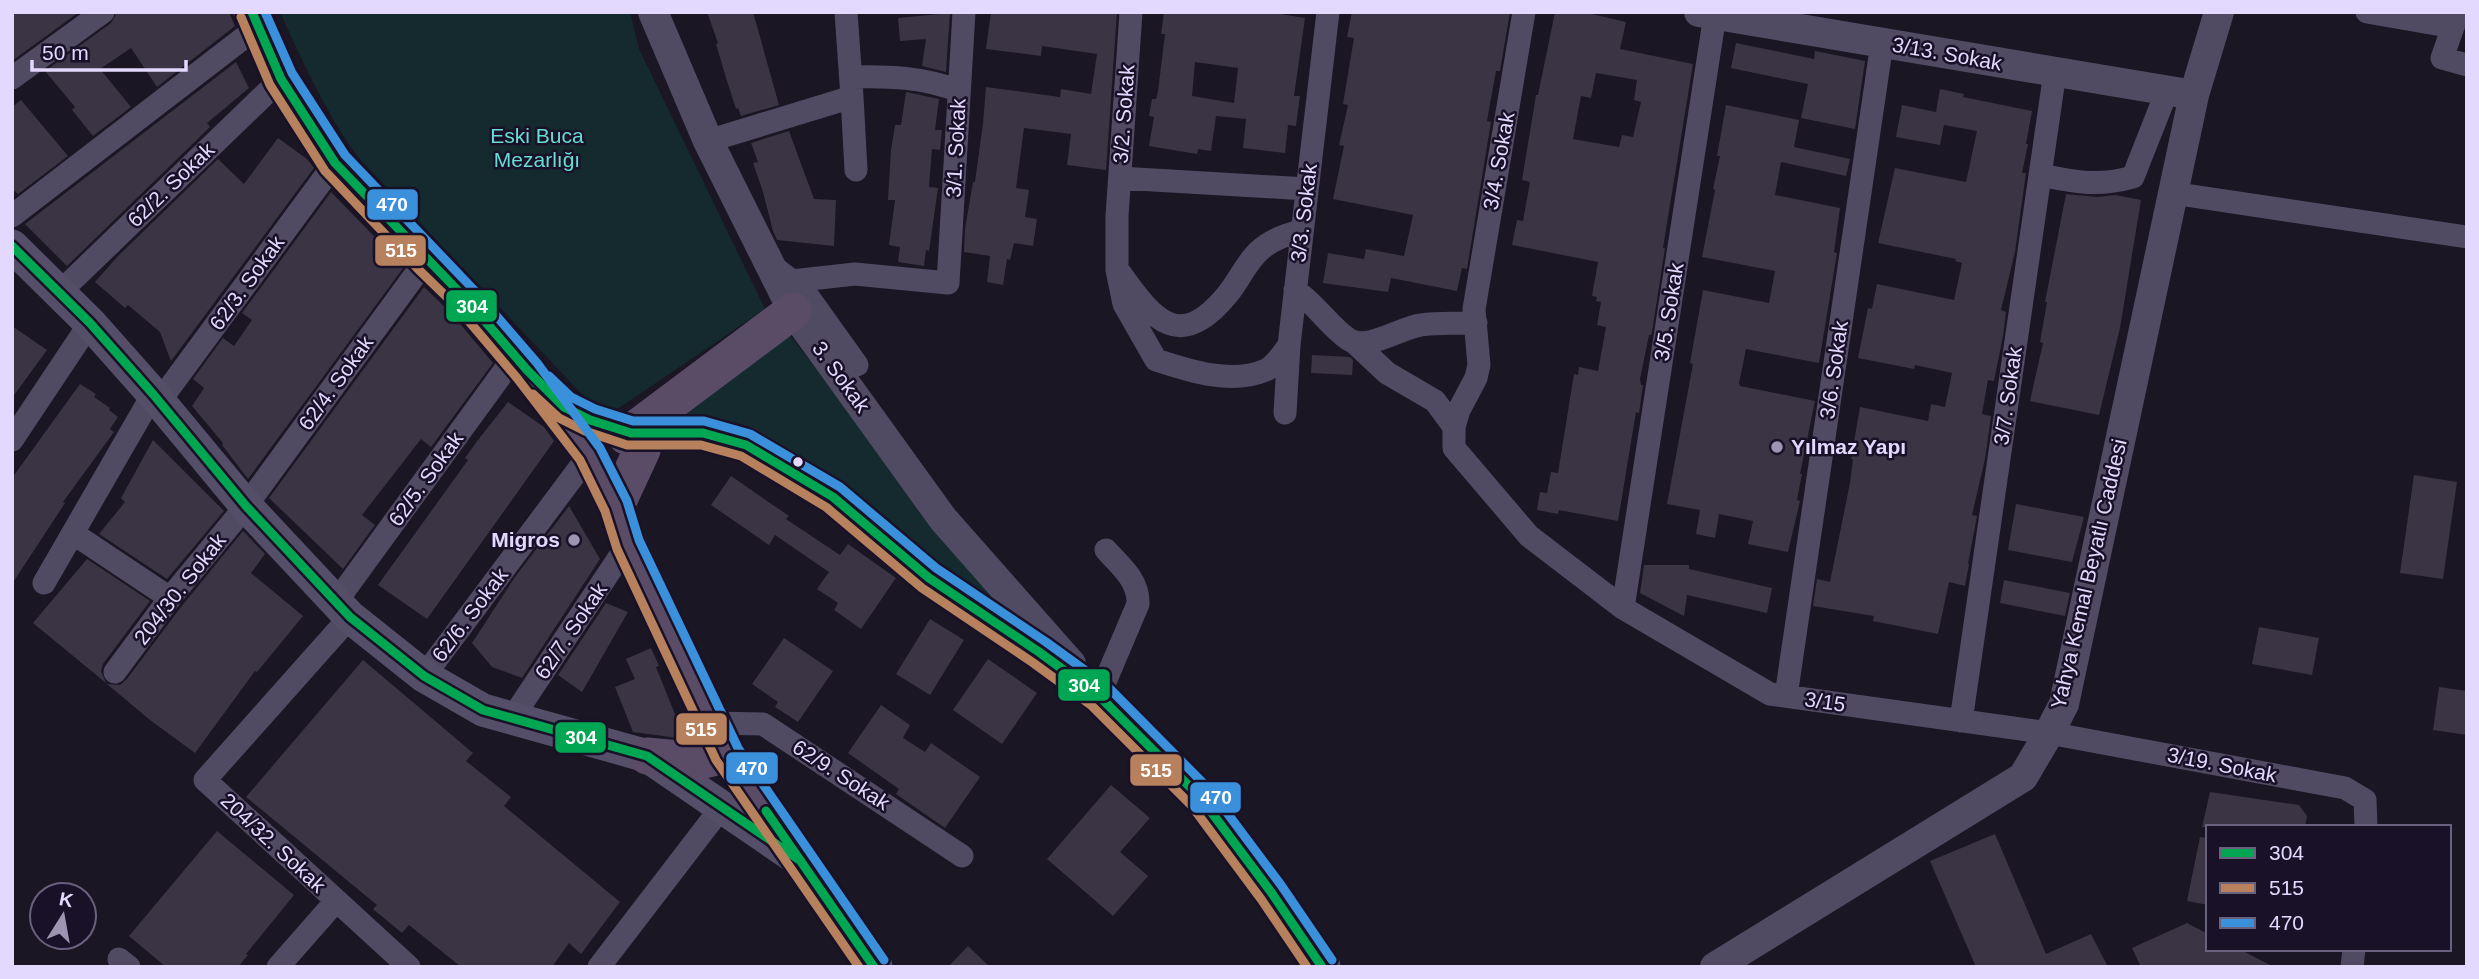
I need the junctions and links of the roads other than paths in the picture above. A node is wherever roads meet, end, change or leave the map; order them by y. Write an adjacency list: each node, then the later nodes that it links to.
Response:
1 (103, 12): 16 (street)
2 (653, 12): 21 (street, 3. Sokak)
3 (846, 12): 18 (street)
4 (964, 12): 19 (street, 3/1. Sokak)
5 (1131, 12): 25 (street, 3/2. Sokak)
6 (1328, 12): 26 (street, 3/3. Sokak)
7 (1524, 12): 37 (street, 3/4. Sokak)
8 (2219, 12): 20 (street, Yahya Kemal Beyatlı Caddesi)
9 (2367, 12): 12 (street)
10 (1707, 14): 13 (street, 3/13. Sokak); 56 (street, 3/5. Sokak)
11 (256, 19): 17 (main road); 28 (street)
12 (2456, 19): 14 (street)
13 (1882, 43): 15 (street, 3/13. Sokak); 61 (street, 3/6. Sokak)
14 (2467, 65)
15 (2055, 72): 20 (street, 3/13. Sokak); 24 (street, 3/7. Sokak)
16 (12, 78)
17 (281, 79): 22 (main road); 35 (street, 62/2. Sokak)
18 (851, 87): 19 (street); 21 (street); 23 (street)
19 (959, 91): 36 (street, 3/1. Sokak)
20 (2180, 93): 24 (street); 27 (street, Yahya Kemal Beyatlı Caddesi)
21 (708, 142): 36 (street, 3. Sokak)
22 (335, 163): 32 (main road); 43 (street, 62/3. Sokak)
23 (856, 170)
24 (2040, 175): 63 (street, 3/7. Sokak)
25 (1120, 178): 26 (street); 33 (street, 3/2. Sokak)
26 (1307, 189): 29 (street, 3/3. Sokak)
27 (2172, 193): 30 (street); 64 (street, Yahya Kemal Beyatlı Caddesi)
28 (12, 216)
29 (1302, 231): 33 (street); 34 (street, 3/3. Sokak)
30 (2467, 237)
31 (14, 251): 35 (main road)
32 (426, 260): 41 (main road); 49 (street, 62/4. Sokak)
33 (1117, 270): 40 (street, 3/2. Sokak)
34 (1296, 290): 39 (street); 40 (street, 3/3. Sokak)
35 (61, 291): 38 (main road)
36 (795, 296): 42 (street); 46 (main road); 60 (street, 3. Sokak)
37 (1475, 316): 39 (street); 45 (street, 3/4. Sokak)
38 (90, 323): 43 (main road); 47 (street)
39 (1355, 343): 45 (street)
40 (1289, 345): 44 (street, 3/3. Sokak)
41 (521, 363): 46 (main road); 48 (main road); 57 (street, 62/5. Sokak)
42 (857, 365)
43 (156, 398): 49 (main road); 51 (street, 62/3. Sokak)
44 (1285, 414)
45 (1454, 427): 56 (street, 3/15)
46 (631, 433): 48 (main road); 50 (main road); 60 (main road)
47 (12, 440)
48 (590, 454): 50 (main road); 59 (street, 62/6. Sokak)
49 (246, 506): 55 (street, 204/30. Sokak); 57 (main road)
50 (616, 506): 52 (main road)
51 (74, 534): 54 (street, 62/3. Sokak); 55 (street)
52 (628, 544): 62 (street, 62/7. Sokak); 65 (main road)
53 (1106, 550): 60 (street)
54 (44, 583)
55 (170, 598): 58 (street, 204/30. Sokak)
56 (1623, 608): 61 (street, 3/15)
57 (343, 610): 59 (main road); 71 (street, 204/32. Sokak)
58 (115, 672)
59 (424, 676): 62 (main road)
60 (1099, 696): 76 (main road)
61 (1786, 696): 63 (street, 3/15)
62 (513, 717): 66 (main road)
63 (1961, 721): 64 (street, 3/15)
64 (2049, 733): 68 (street, 3/19. Sokak); 77 (street, Yahya Kemal Beyatlı Caddesi)
65 (719, 738): 66 (main road); 69 (street, 62/9. Sokak); 70 (main road)
66 (647, 756): 67 (main road)
67 (721, 808): 70 (main road); 74 (street)
68 (2366, 825)
69 (962, 856)
70 (801, 861): 75 (main road)
71 (336, 901): 72 (street); 73 (street, 204/32. Sokak)
72 (278, 967)
73 (409, 967)
74 (599, 967)
75 (874, 967)
76 (1321, 967)
77 (1715, 967)

